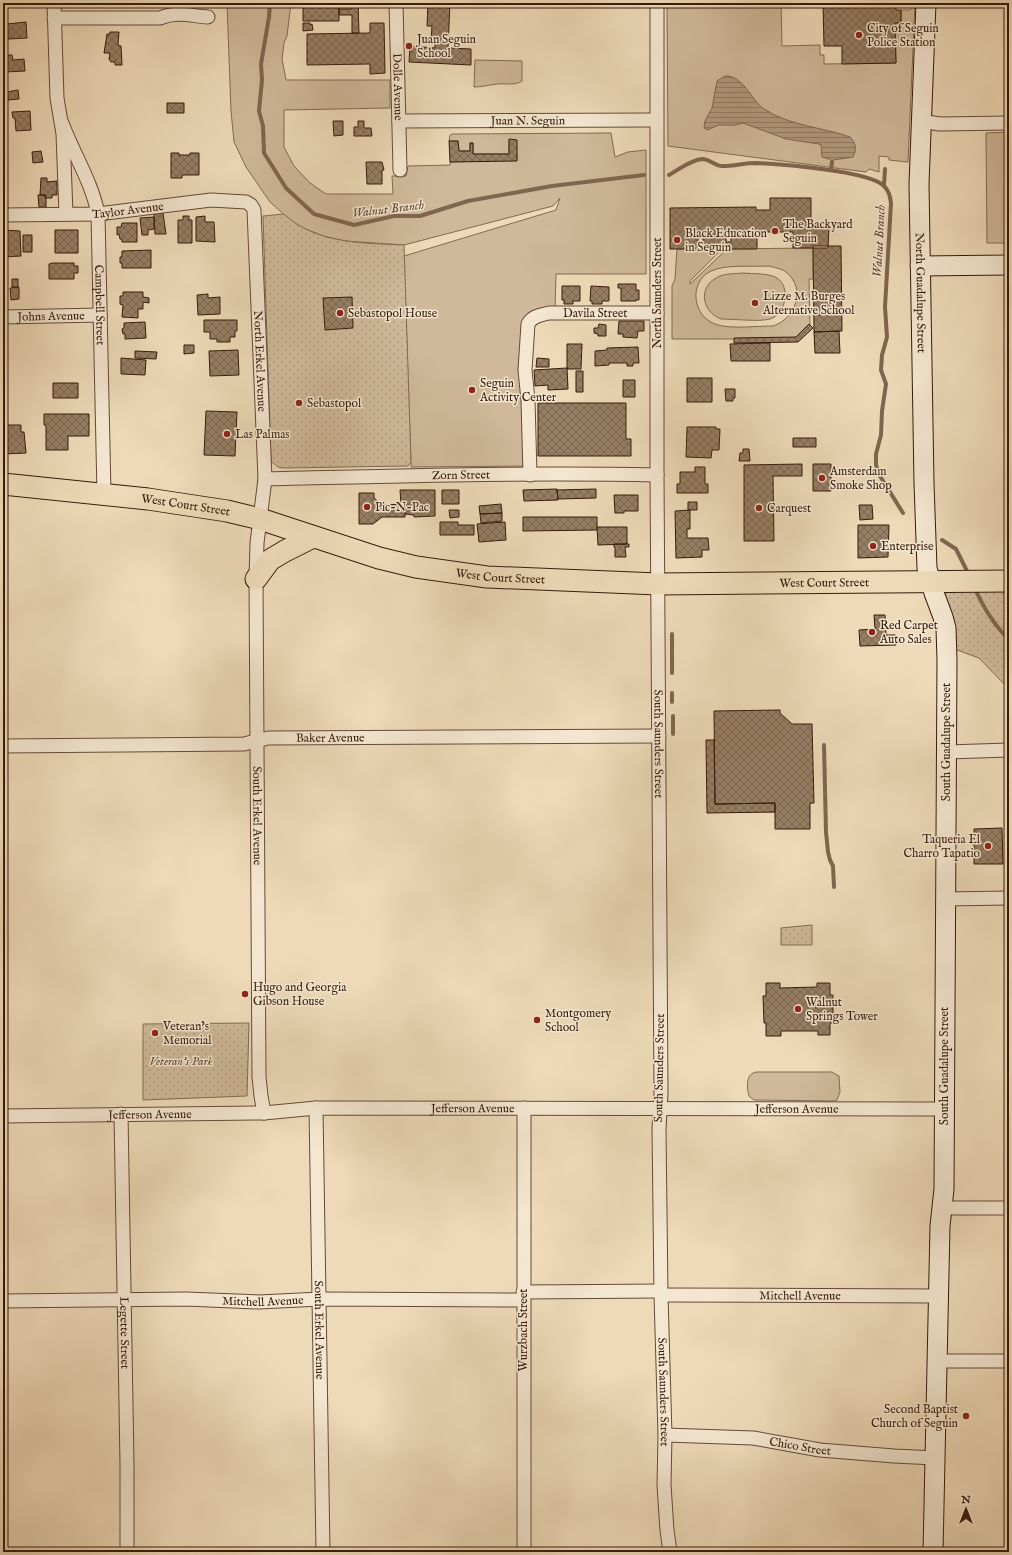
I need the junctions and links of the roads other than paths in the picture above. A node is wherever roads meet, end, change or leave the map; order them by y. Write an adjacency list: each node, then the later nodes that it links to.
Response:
1 (54, 3): 6 (street, Campbell Street)
2 (396, 3): 8 (street, Dolle Avenue)
3 (657, 3): 7 (street, North Saunders Street)
4 (926, 3): 9 (street, North Guadalupe Street)
5 (202, 17): 6 (street)
6 (54, 18): 10 (street, Campbell Street)
7 (656, 120): 8 (street, Juan N. Seguin); 19 (street, North Saunders Street)
8 (399, 121): 12 (street, Dolle Avenue)
9 (921, 121): 11 (street); 18 (street, North Guadalupe Street)
10 (62, 123): 14 (street, Campbell Street); 15 (street, Campbell Street)
11 (1009, 123)
12 (400, 170)
13 (251, 205): 15 (street, Taylor Avenue); 24 (street, North Erkel Avenue)
14 (66, 214): 15 (street, Taylor Avenue); 16 (street, Taylor Avenue)
15 (98, 214): 20 (street, Campbell Street)
16 (3, 215)
17 (1009, 265): 18 (street)
18 (920, 266): 31 (street, North Guadalupe Street)
19 (657, 313): 22 (street, Davila Street); 23 (street, North Saunders Street)
20 (100, 315): 21 (street, Johns Avenue); 26 (street, Campbell Street)
21 (3, 317)
22 (530, 475): 23 (street, Zorn Street); 24 (street, Zorn Street)
23 (657, 475): 32 (street, North Saunders Street)
24 (264, 479): 27 (street, North Erkel Avenue)
25 (3, 484): 26 (main road, West Court Street)
26 (104, 494): 27 (main road, West Court Street)
27 (260, 519): 28 (main road, West Court Street); 29 (street, South Erkel Avenue)
28 (313, 537): 29 (main road); 32 (main road, West Court Street)
29 (256, 579): 34 (street, South Erkel Avenue)
30 (1009, 581): 31 (main road, West Court Street)
31 (930, 582): 32 (main road, West Court Street); 37 (street, South Guadalupe Street)
32 (658, 584): 33 (street, South Saunders Street)
33 (659, 736): 34 (street, Baker Avenue); 42 (street, South Saunders Street)
34 (257, 741): 35 (street, Baker Avenue); 44 (street, South Erkel Avenue)
35 (3, 746)
36 (1009, 750): 37 (street)
37 (947, 752): 38 (street, South Guadalupe Street)
38 (945, 898): 39 (street); 43 (street, South Guadalupe Street)
39 (1009, 898)
40 (316, 1108): 41 (street, Jefferson Avenue); 44 (street, Jefferson Avenue); 52 (street, South Erkel Avenue)
41 (524, 1108): 42 (street, Jefferson Avenue); 50 (street, Wurzbach Street)
42 (661, 1108): 43 (street, Jefferson Avenue); 49 (street, South Saunders Street)
43 (944, 1109): 47 (street, South Guadalupe Street)
44 (264, 1113): 45 (street, Jefferson Avenue)
45 (121, 1114): 46 (street, Jefferson Avenue); 53 (street, Legette Street)
46 (3, 1116)
47 (942, 1208): 48 (street); 51 (street, South Guadalupe Street)
48 (1009, 1208)
49 (661, 1293): 50 (street, Mitchell Avenue); 51 (street, Mitchell Avenue); 57 (street, South Saunders Street)
50 (523, 1296): 52 (street, Mitchell Avenue); 61 (street, Wurzbach Street)
51 (939, 1296): 55 (street, South Guadalupe Street)
52 (320, 1299): 53 (street, Mitchell Avenue); 60 (street, South Erkel Avenue)
53 (124, 1300): 54 (street, Mitchell Avenue); 59 (street, Legette Street)
54 (3, 1301)
55 (938, 1361): 56 (street); 58 (street, South Guadalupe Street)
56 (1009, 1361)
57 (665, 1435): 58 (street, Chico Street); 62 (street, South Saunders Street)
58 (935, 1458): 63 (street, South Guadalupe Street)
59 (126, 1552)
60 (323, 1552)
61 (524, 1552)
62 (670, 1552)
63 (933, 1552)

